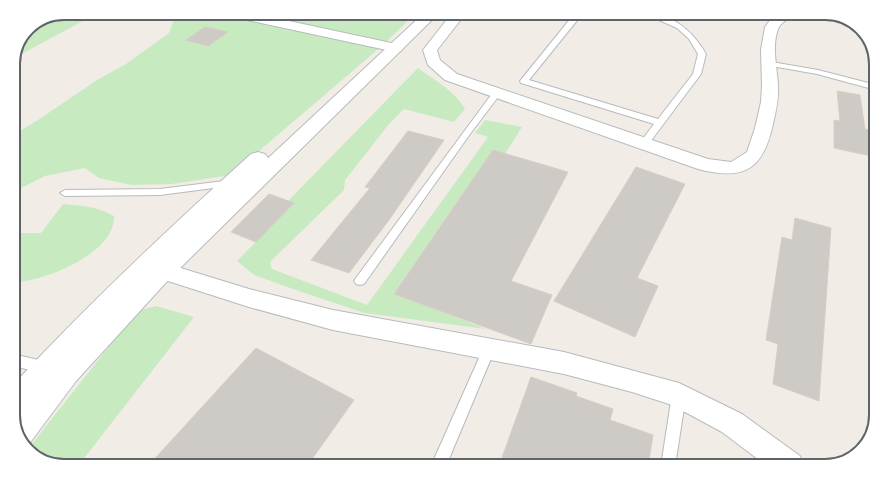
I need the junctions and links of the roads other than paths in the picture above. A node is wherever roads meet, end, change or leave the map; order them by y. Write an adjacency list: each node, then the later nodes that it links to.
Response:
1 (268, 20): 9 (street)
2 (287, 20): 9 (street)
3 (410, 20): 10 (main road)
4 (423, 20): 10 (main road)
5 (453, 20): 13 (street)
6 (573, 20): 14 (lane)
7 (666, 20): 14 (lane)
8 (778, 20): 11 (street)
9 (283, 23): 10 (street)
10 (390, 46): 16 (main road); 17 (main road)
11 (768, 63): 12 (lane); 15 (street)
12 (869, 86)
13 (497, 93): 15 (street); 20 (lane)
14 (660, 123): 15 (lane)
15 (644, 144)
16 (255, 181): 17 (lane); 19 (main road)
17 (230, 183): 18 (lane); 19 (main road)
18 (65, 193)
19 (154, 268): 21 (street); 23 (main road); 24 (main road)
20 (360, 281)
21 (489, 349): 25 (street); 28 (lane)
22 (20, 362): 23 (lane)
23 (46, 368): 24 (lane); 26 (main road)
24 (67, 373): 27 (main road)
25 (679, 395): 29 (lane); 30 (street)
26 (20, 397)
27 (22, 429)
28 (441, 459)
29 (669, 459)
30 (781, 459)

